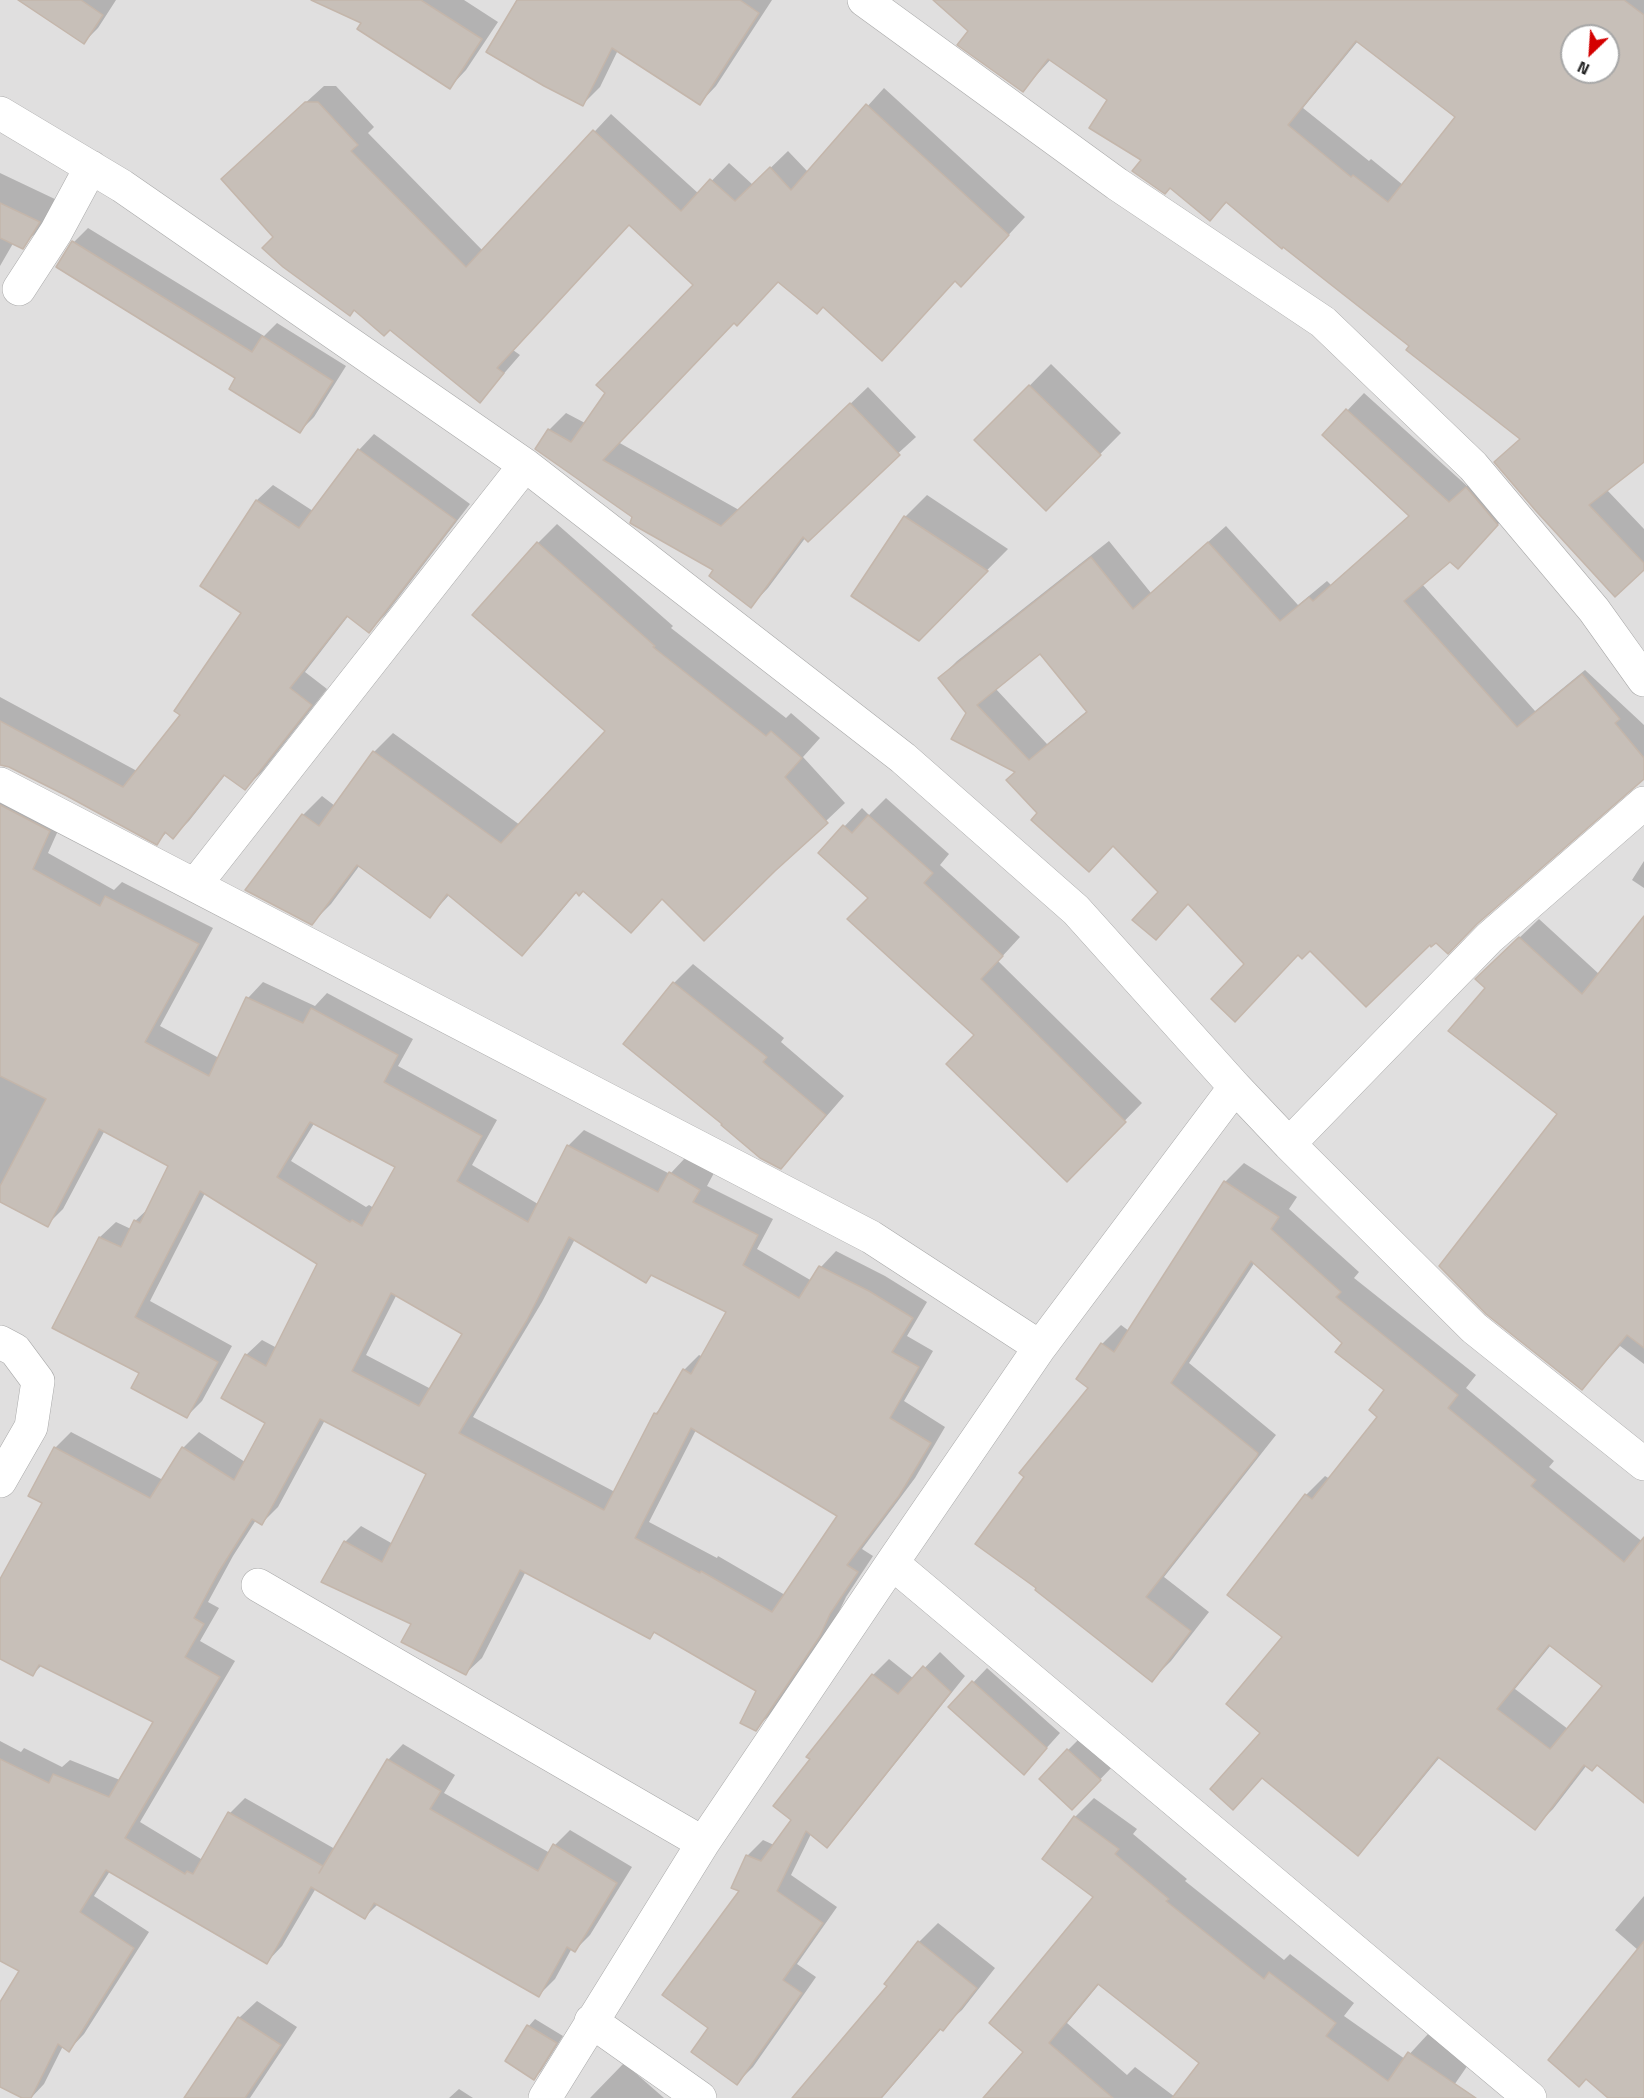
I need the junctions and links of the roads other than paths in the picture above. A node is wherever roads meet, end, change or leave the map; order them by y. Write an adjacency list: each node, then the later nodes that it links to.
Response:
1 (864, 0): 6 (street)
2 (0, 113): 3 (street)
3 (91, 167): 4 (street); 5 (street)
4 (19, 289)
5 (525, 465): 9 (street); 10 (street)
6 (1644, 680)
7 (0, 784): 9 (street)
8 (1644, 803): 11 (street)
9 (195, 885): 13 (street)
10 (1234, 1087): 11 (street); 13 (street)
11 (1289, 1144): 14 (street)
12 (0, 1342): 15 (street)
13 (1040, 1347): 16 (street)
14 (1644, 1464)
15 (0, 1481)
16 (892, 1563): 18 (street); 22 (street)
17 (258, 1585): 18 (street)
18 (703, 1843): 19 (street)
19 (591, 2021): 20 (street); 21 (street)
20 (545, 2098)
21 (700, 2098)
22 (1530, 2098)

